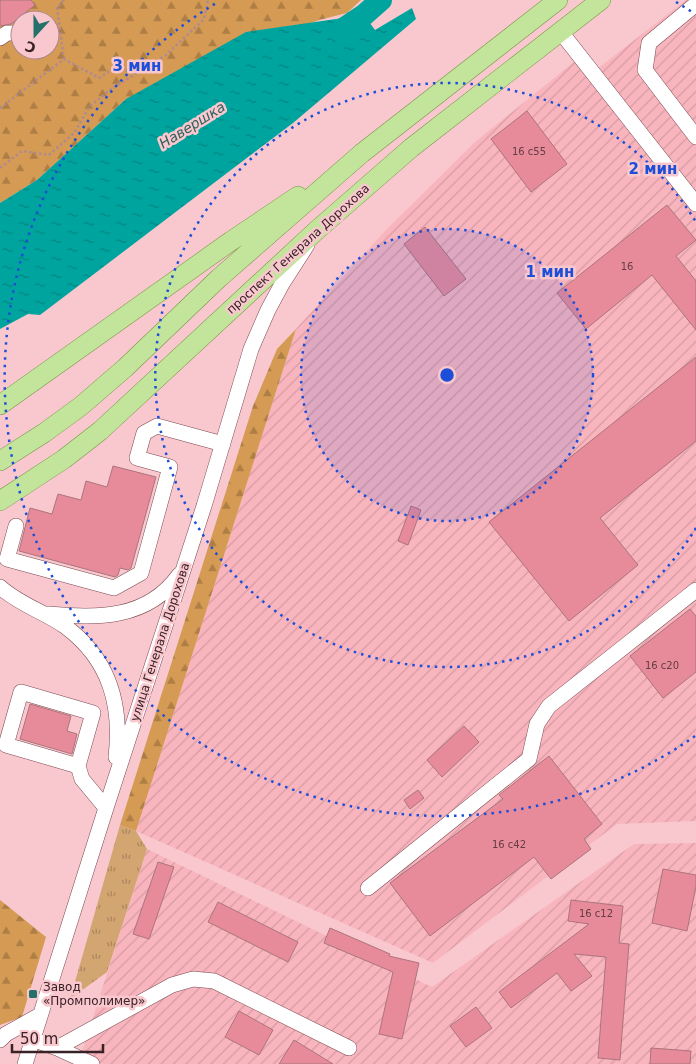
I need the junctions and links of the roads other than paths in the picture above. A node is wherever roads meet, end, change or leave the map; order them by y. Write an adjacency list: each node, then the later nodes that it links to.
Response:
1 (558, 0): 6 (main road)
2 (601, 0): 4 (main road, проспект Генерала Дорохова)
3 (696, 4): 5 (street)
4 (560, 31): 7 (street); 8 (main road, проспект Генерала Дорохова)
5 (696, 137)
6 (362, 153): 9 (main road); 12 (main road)
7 (694, 198)
8 (317, 230): 11 (street, улица Генерала Дорохова); 13 (main road, проспект Генерала Дорохова)
9 (8, 400): 10 (street)
10 (0, 410)
11 (223, 444): 14 (street); 15 (street, улица Генерала Дорохова)
12 (0, 461)
13 (0, 501)
14 (16, 526)
15 (185, 566): 18 (street); 20 (street, улица Генерала Дорохова)
16 (0, 587): 18 (street)
17 (696, 590): 22 (street)
18 (44, 614): 20 (street)
19 (78, 766): 19 (street); 21 (street)
20 (113, 786): 21 (street, улица Генерала Дорохова)
21 (106, 808): 23 (street, улица Генерала Дорохова)
22 (368, 888)
23 (40, 1015): 24 (street, улица Генерала Дорохова); 25 (street)
24 (32, 1039): 26 (street); 28 (street, улица Генерала Дорохова)
25 (0, 1040)
26 (57, 1048): 27 (street); 29 (street)
27 (349, 1048)
28 (25, 1064)
29 (92, 1064)

